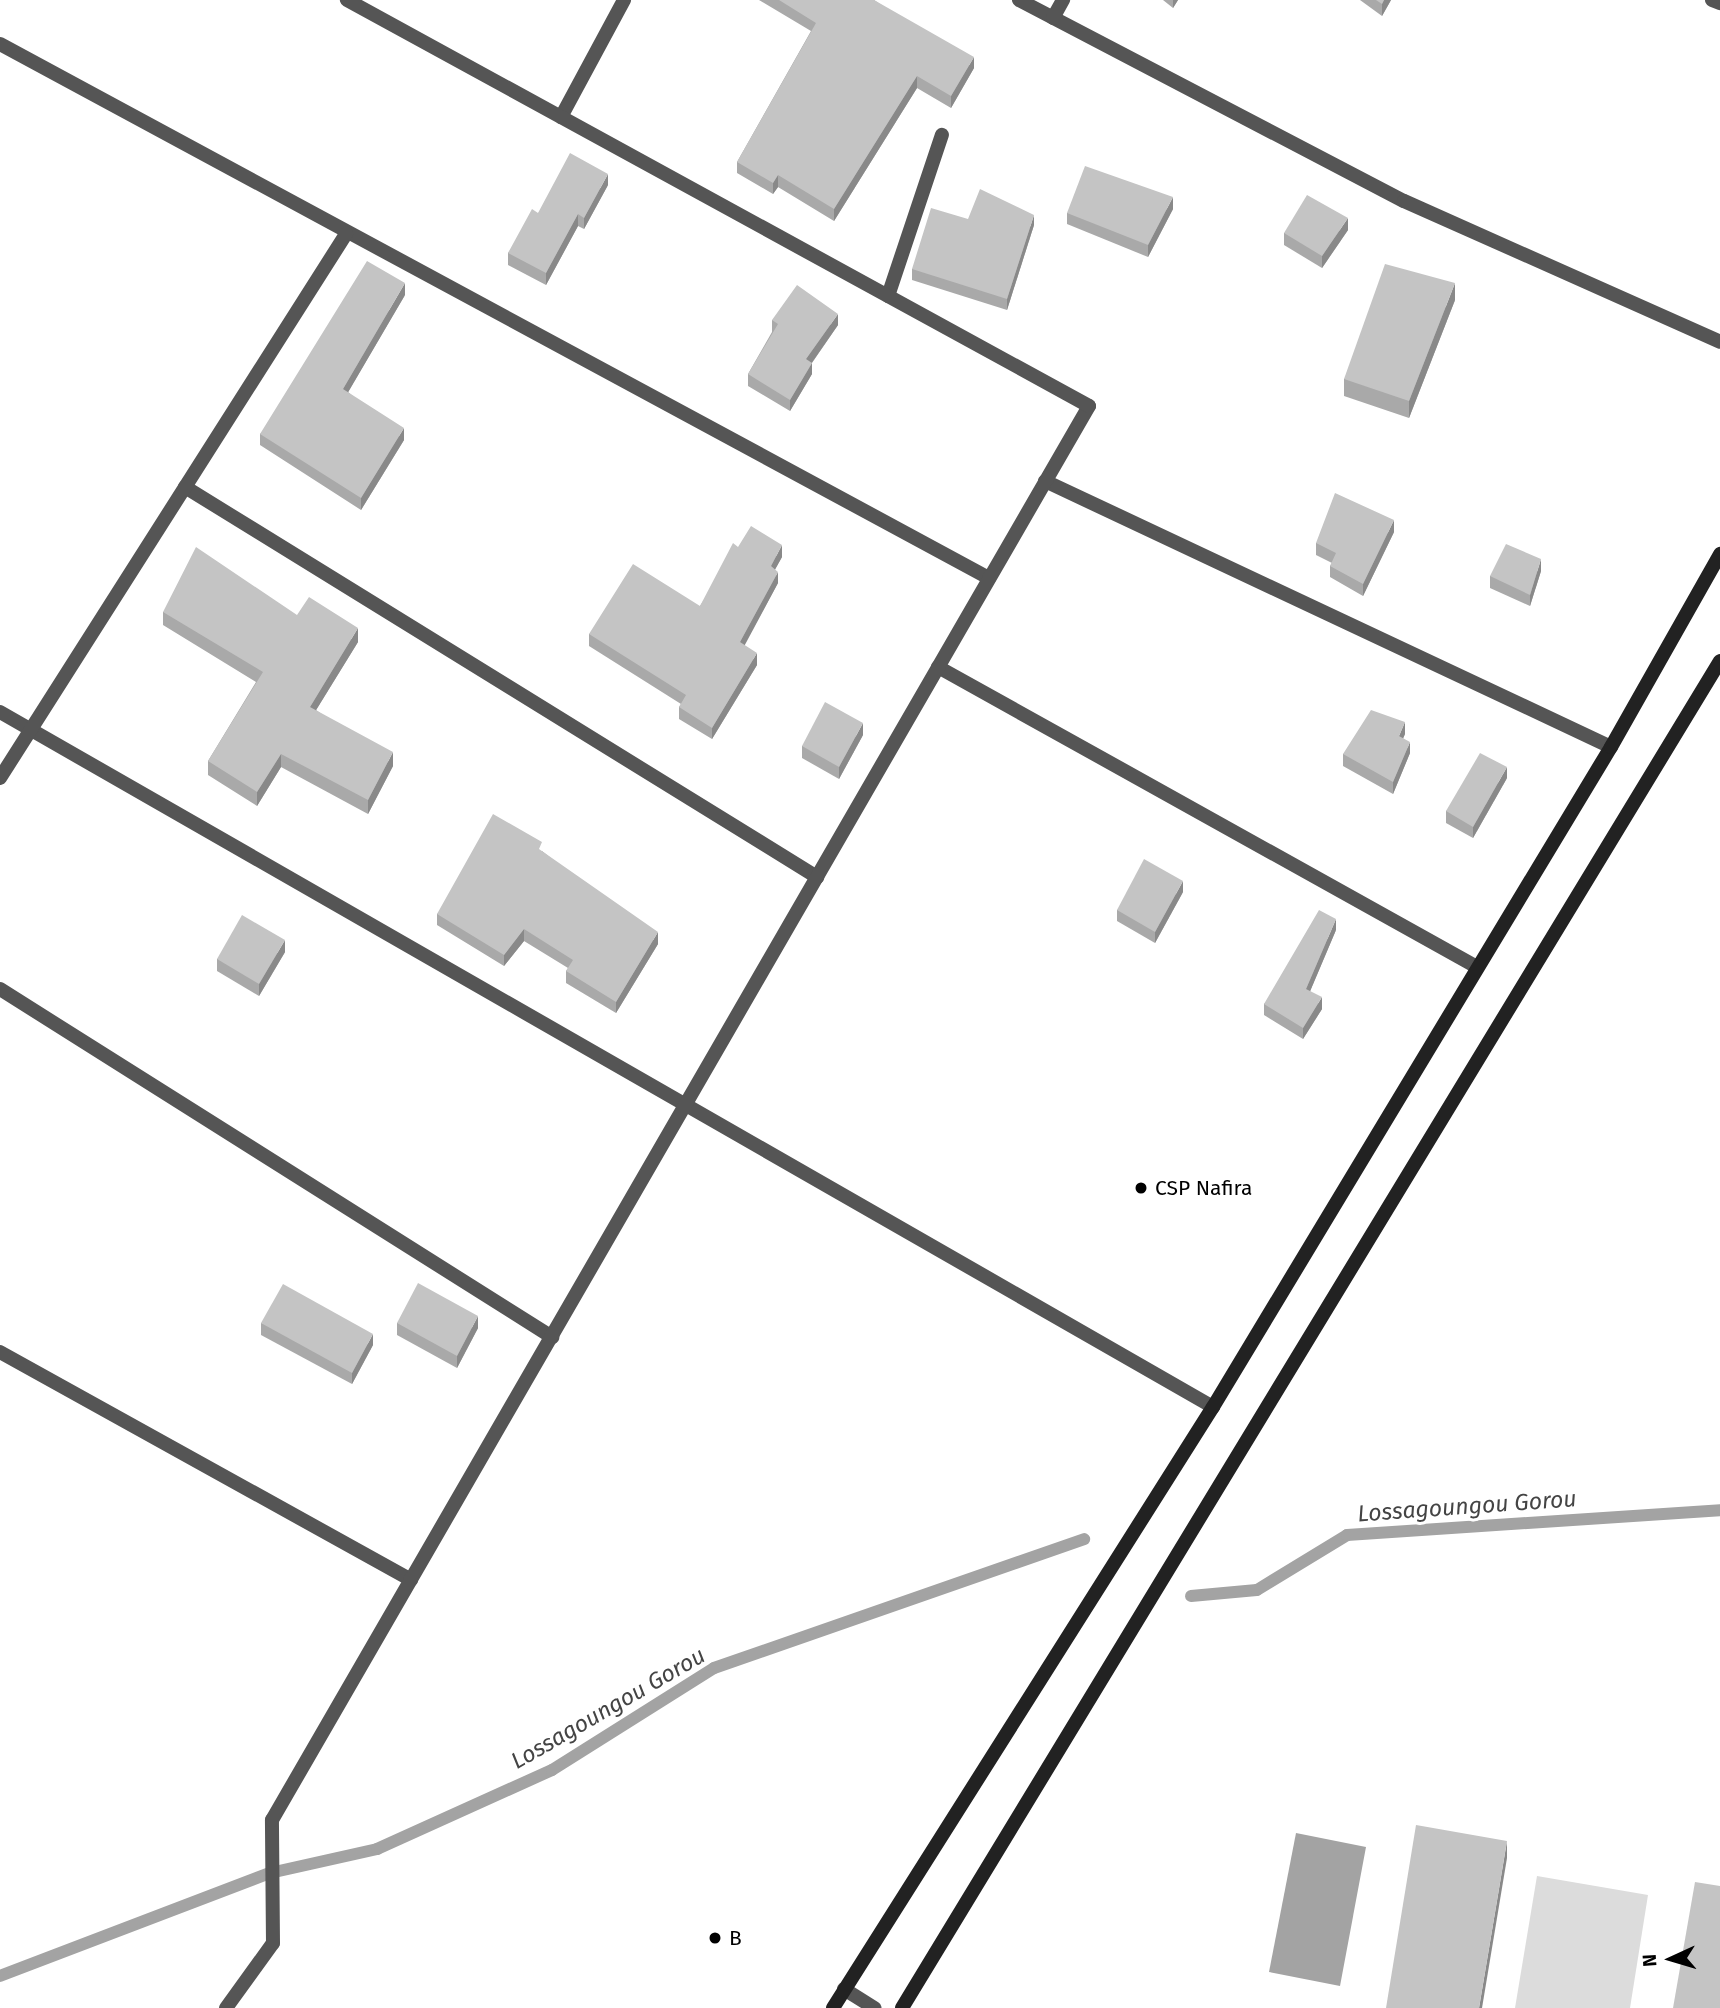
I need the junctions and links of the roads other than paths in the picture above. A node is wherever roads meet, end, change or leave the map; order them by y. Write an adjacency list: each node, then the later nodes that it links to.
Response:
1 (347, 0): 9 (street)
2 (624, 0): 9 (street)
3 (1019, 0): 7 (street)
4 (1063, 0): 7 (street)
5 (1712, 0): 6 (street)
6 (1720, 3)
7 (1054, 18): 13 (street)
8 (0, 44): 11 (street)
9 (561, 117): 12 (street)
10 (942, 135): 12 (street)
11 (346, 234): 15 (street); 17 (street)
12 (888, 296): 14 (street)
13 (1720, 342)
14 (1045, 481): 17 (street); 22 (street)
15 (185, 487): 21 (street); 24 (street)
16 (1720, 554): 22 (main road)
17 (989, 578): 19 (street)
18 (1720, 661): 36 (main road)
19 (938, 667): 24 (street); 25 (street)
20 (0, 712): 21 (street)
21 (30, 731): 23 (street); 27 (street)
22 (1611, 747): 25 (main road)
23 (0, 778)
24 (817, 877): 27 (street)
25 (1477, 967): 30 (main road)
26 (0, 989): 28 (street)
27 (684, 1107): 28 (street); 30 (street)
28 (552, 1337): 31 (street)
29 (0, 1352): 31 (street)
30 (1213, 1407): 32 (main road)
31 (411, 1580): 33 (street)
32 (844, 1989): 34 (main road); 35 (street)
33 (226, 2008)
34 (833, 2008)
35 (875, 2008)
36 (902, 2008)

